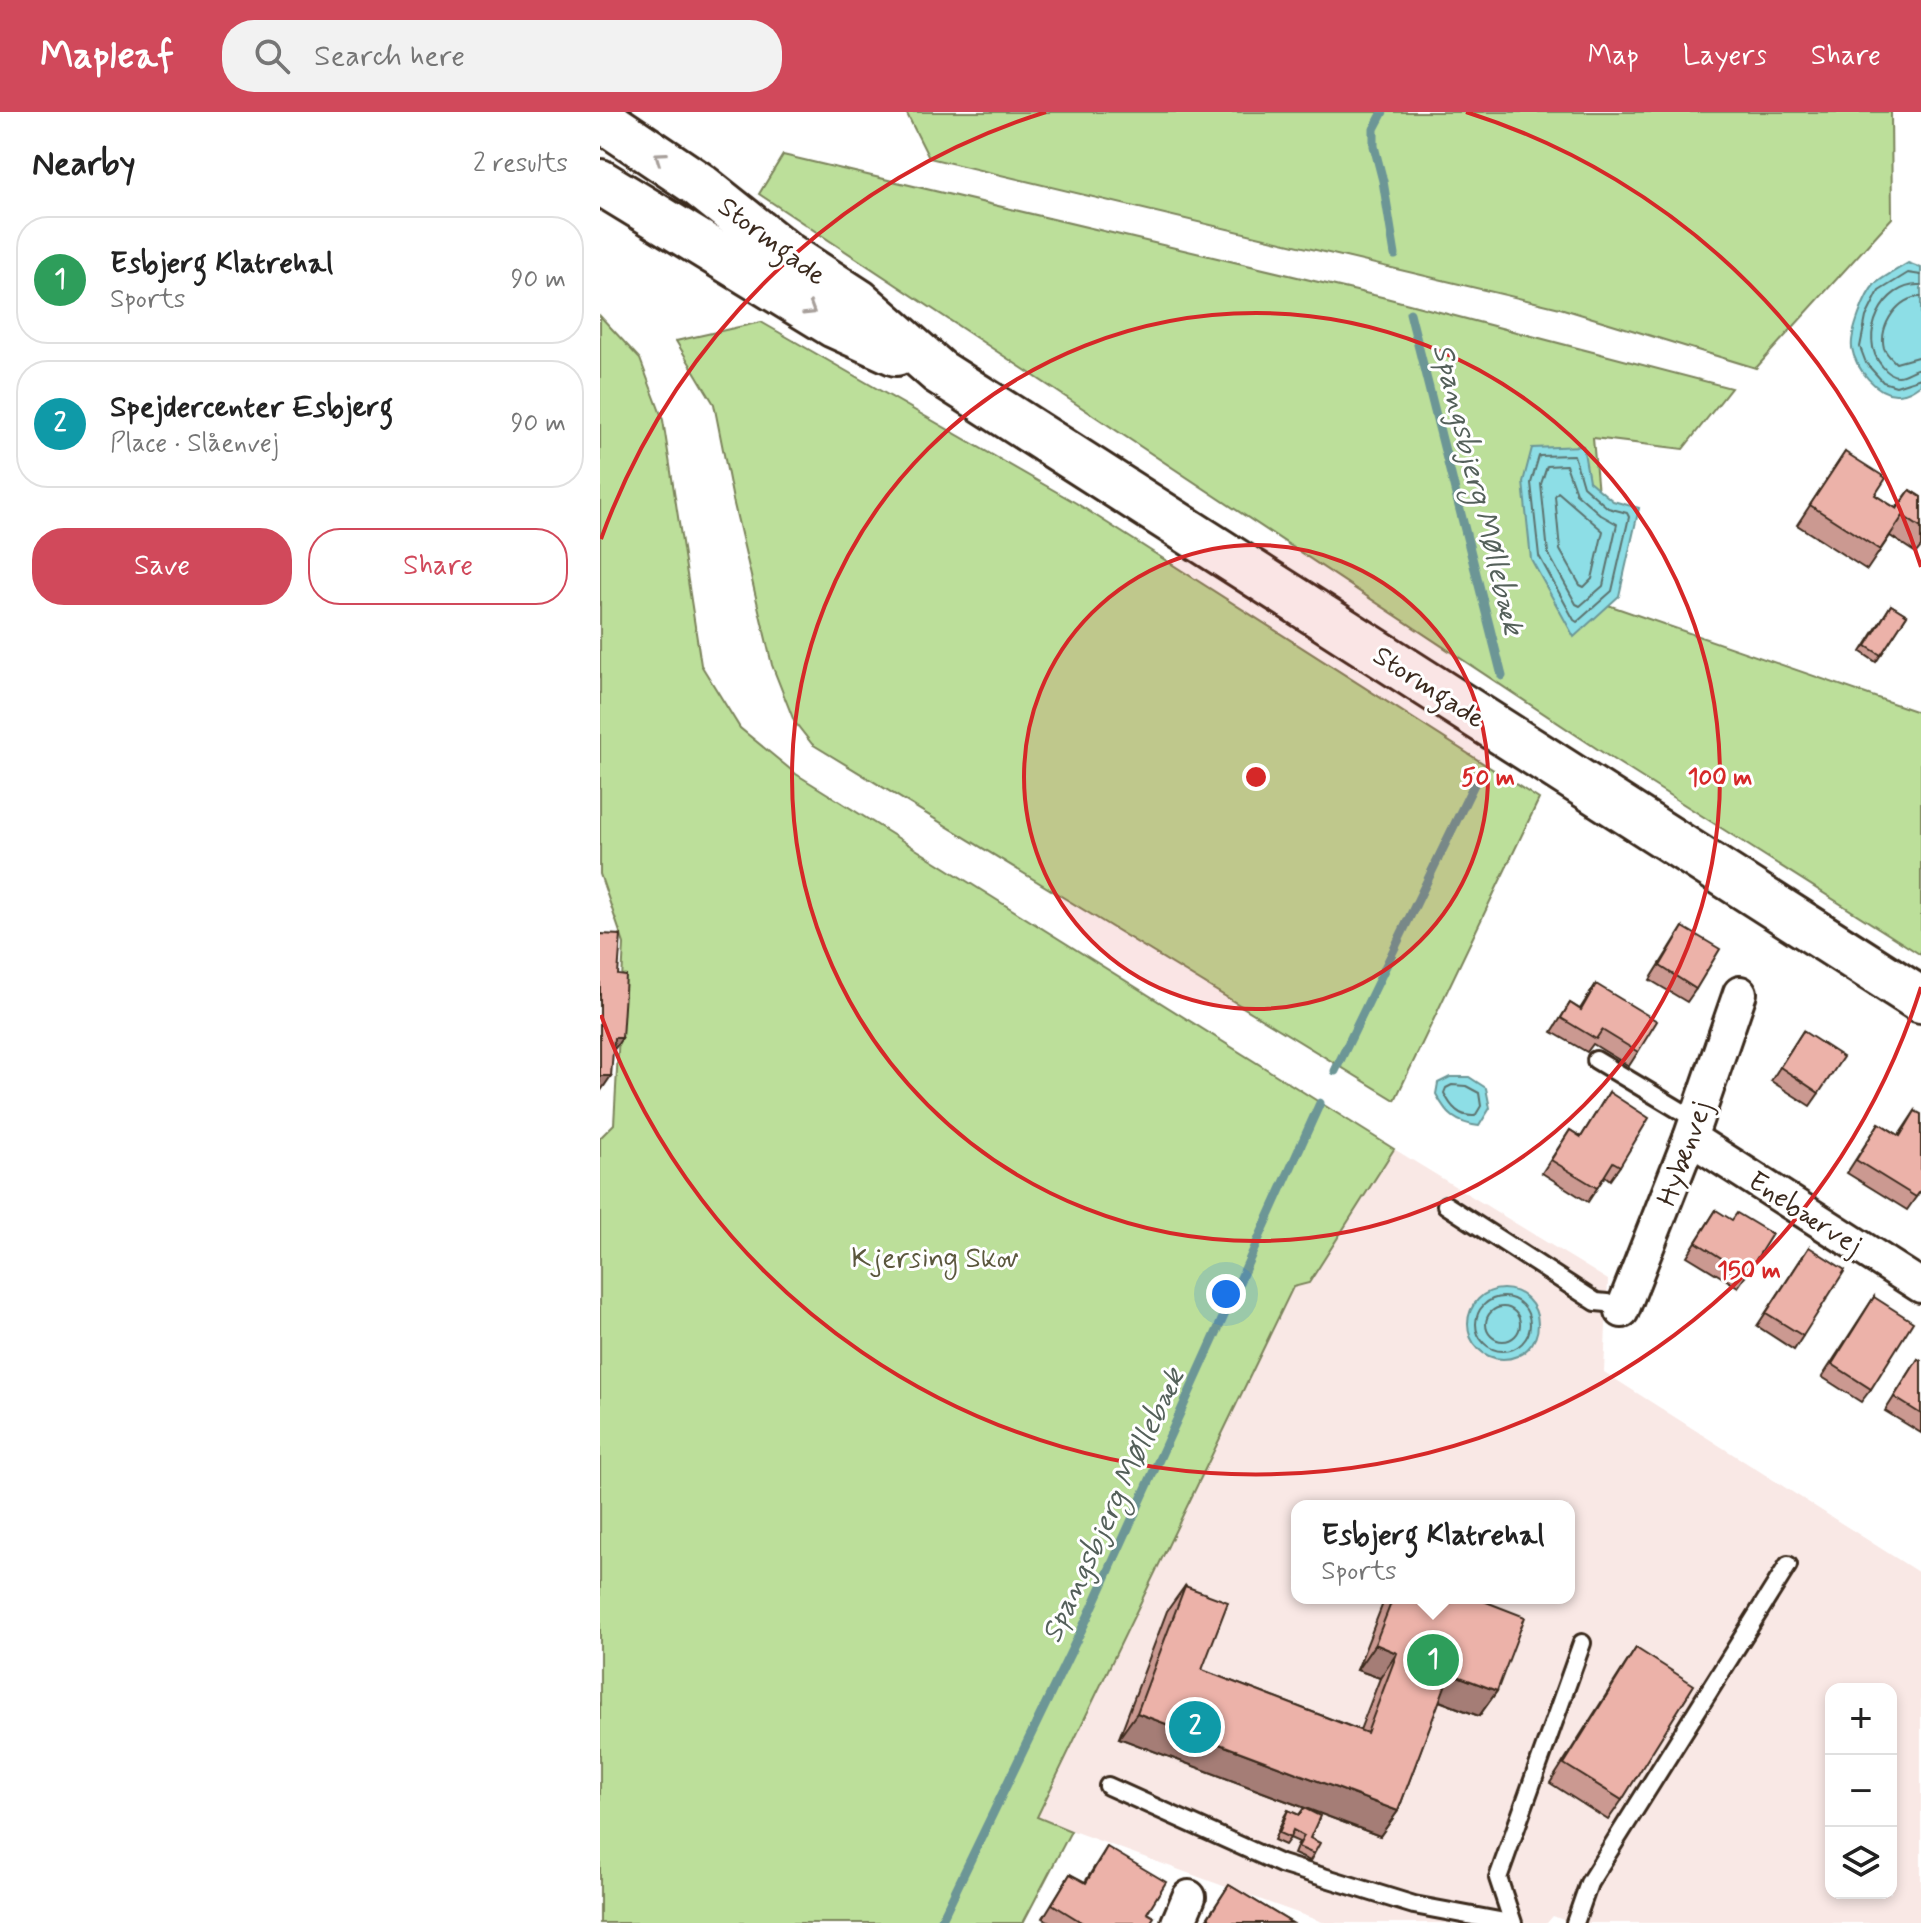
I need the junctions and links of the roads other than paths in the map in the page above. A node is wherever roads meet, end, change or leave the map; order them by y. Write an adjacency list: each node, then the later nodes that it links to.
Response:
1 (600, 118): 4 (street, Stormgade, one-way to 1)
2 (600, 154): 4 (street)
3 (600, 182): 5 (street, Stormgade, one-way to 5)
4 (804, 266): 5 (street, Stormgade)
5 (939, 372): 7 (street, Stormgade)
6 (1740, 993): 9 (street, Hybenvej)
7 (1921, 1000)
8 (1596, 1060): 9 (lane)
9 (1693, 1129): 11 (street, Enebærvej); 12 (street, Hybenvej)
10 (1446, 1205): 12 (lane)
11 (1921, 1286)
12 (1622, 1311)
13 (1788, 1565): 17 (lane)
14 (1582, 1643): 16 (lane)
15 (1108, 1786): 16 (lane)
16 (1511, 1923)
17 (1575, 1923)

